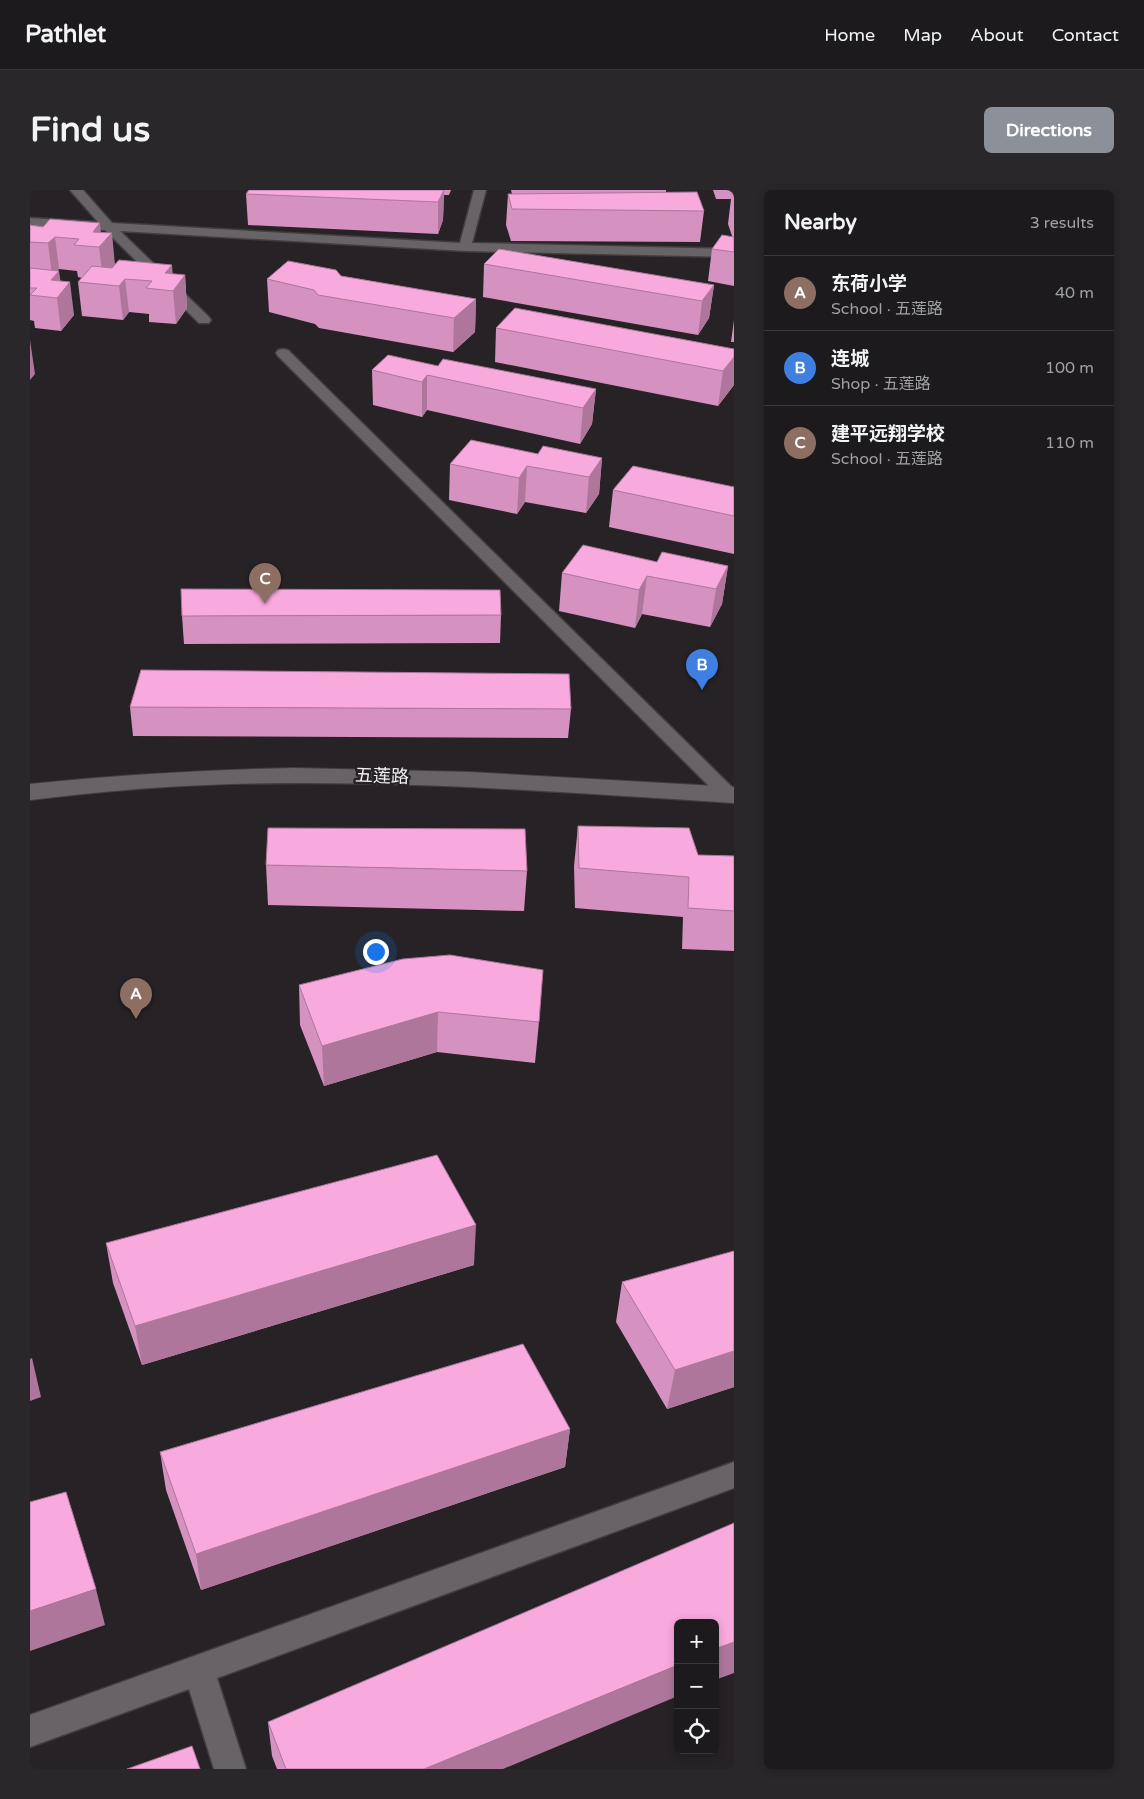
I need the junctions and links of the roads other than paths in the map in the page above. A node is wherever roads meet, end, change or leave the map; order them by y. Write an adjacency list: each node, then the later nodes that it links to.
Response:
1 (76, 190): 4 (lane)
2 (480, 190): 5 (lane)
3 (30, 222): 4 (lane)
4 (109, 227): 5 (lane); 7 (lane)
5 (465, 247): 6 (lane)
6 (734, 253)
7 (204, 320)
8 (283, 353): 10 (lane)
9 (30, 792): 10 (street, 五莲路)
10 (731, 795)
11 (734, 1475): 12 (lane)
12 (199, 1671): 13 (lane); 14 (lane)
13 (30, 1731)
14 (230, 1769)

